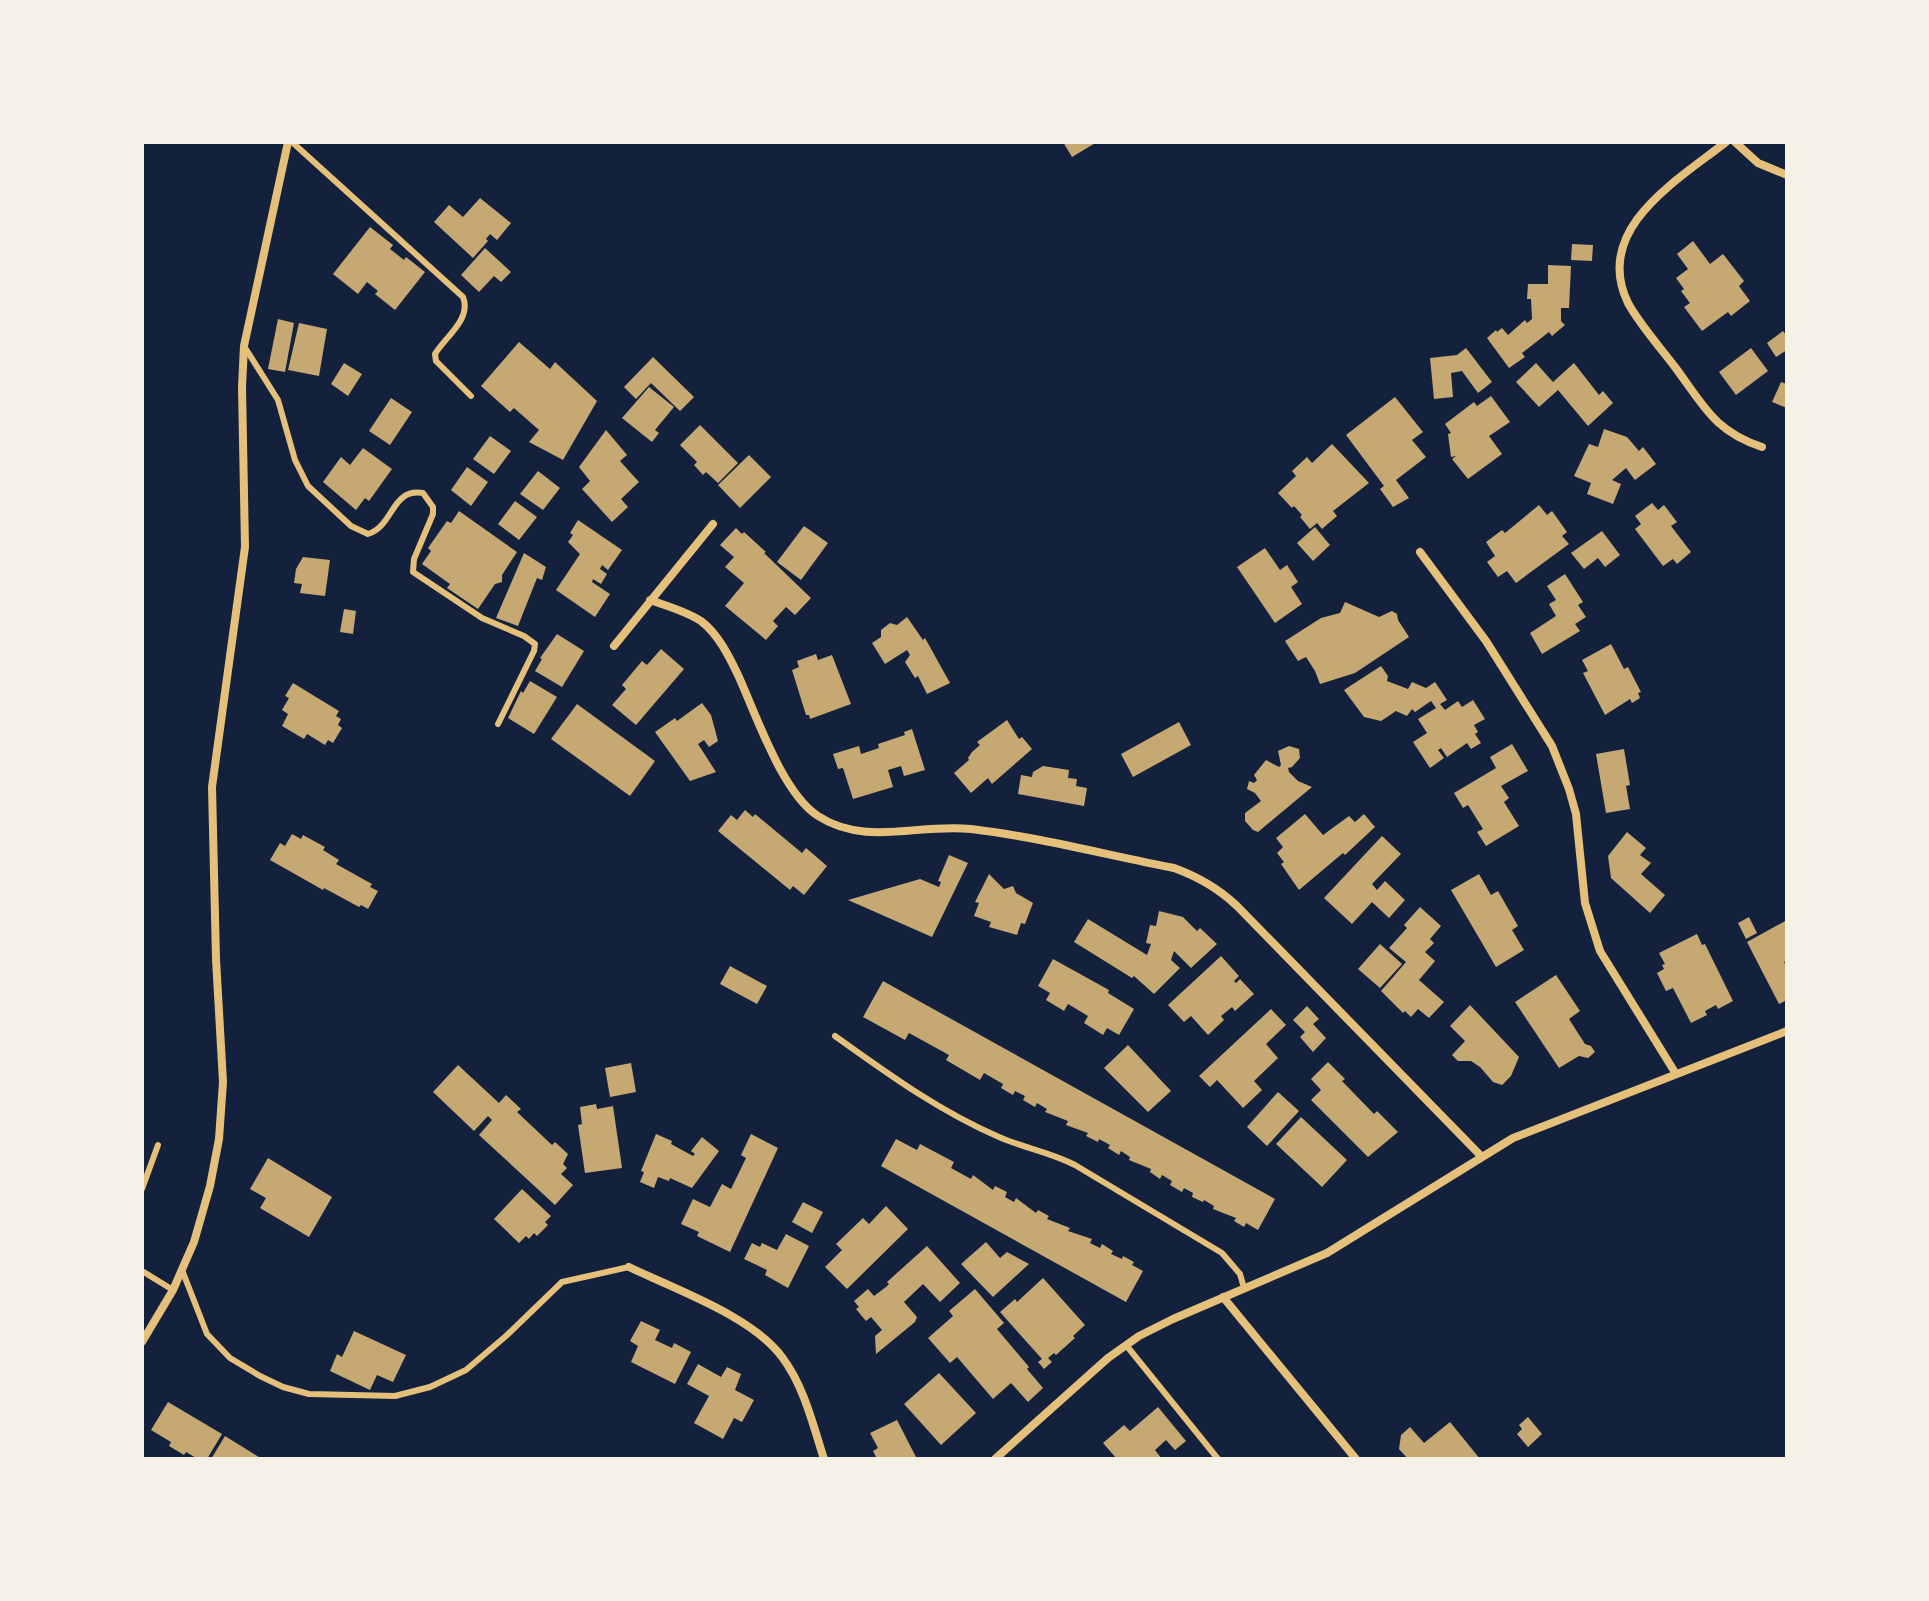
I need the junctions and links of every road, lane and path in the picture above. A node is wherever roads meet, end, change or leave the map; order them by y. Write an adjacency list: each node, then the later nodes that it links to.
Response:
1 (290, 142): 5 (street); 6 (lane)
2 (1726, 142): 7 (street)
3 (1735, 142): 4 (street)
4 (1787, 175)
5 (244, 346): 12 (lane); 20 (street)
6 (471, 396)
7 (1762, 447)
8 (713, 524): 10 (street)
9 (1420, 552): 15 (street)
10 (650, 600): 11 (street); 17 (street)
11 (614, 646)
12 (498, 724)
13 (1787, 1031): 15 (street)
14 (835, 1036): 22 (lane)
15 (1676, 1074): 17 (street)
16 (158, 1145): 18 (lane)
17 (1482, 1157): 22 (street)
18 (142, 1189)
19 (629, 1267): 20 (lane); 27 (street)
20 (182, 1270): 23 (street)
21 (142, 1271): 23 (lane)
22 (1244, 1288): 24 (street)
23 (173, 1290): 25 (street)
24 (1223, 1297): 26 (street); 30 (street)
25 (142, 1342)
26 (1126, 1345): 28 (street); 29 (lane)
27 (824, 1459)
28 (995, 1459)
29 (1218, 1459)
30 (1356, 1459)

